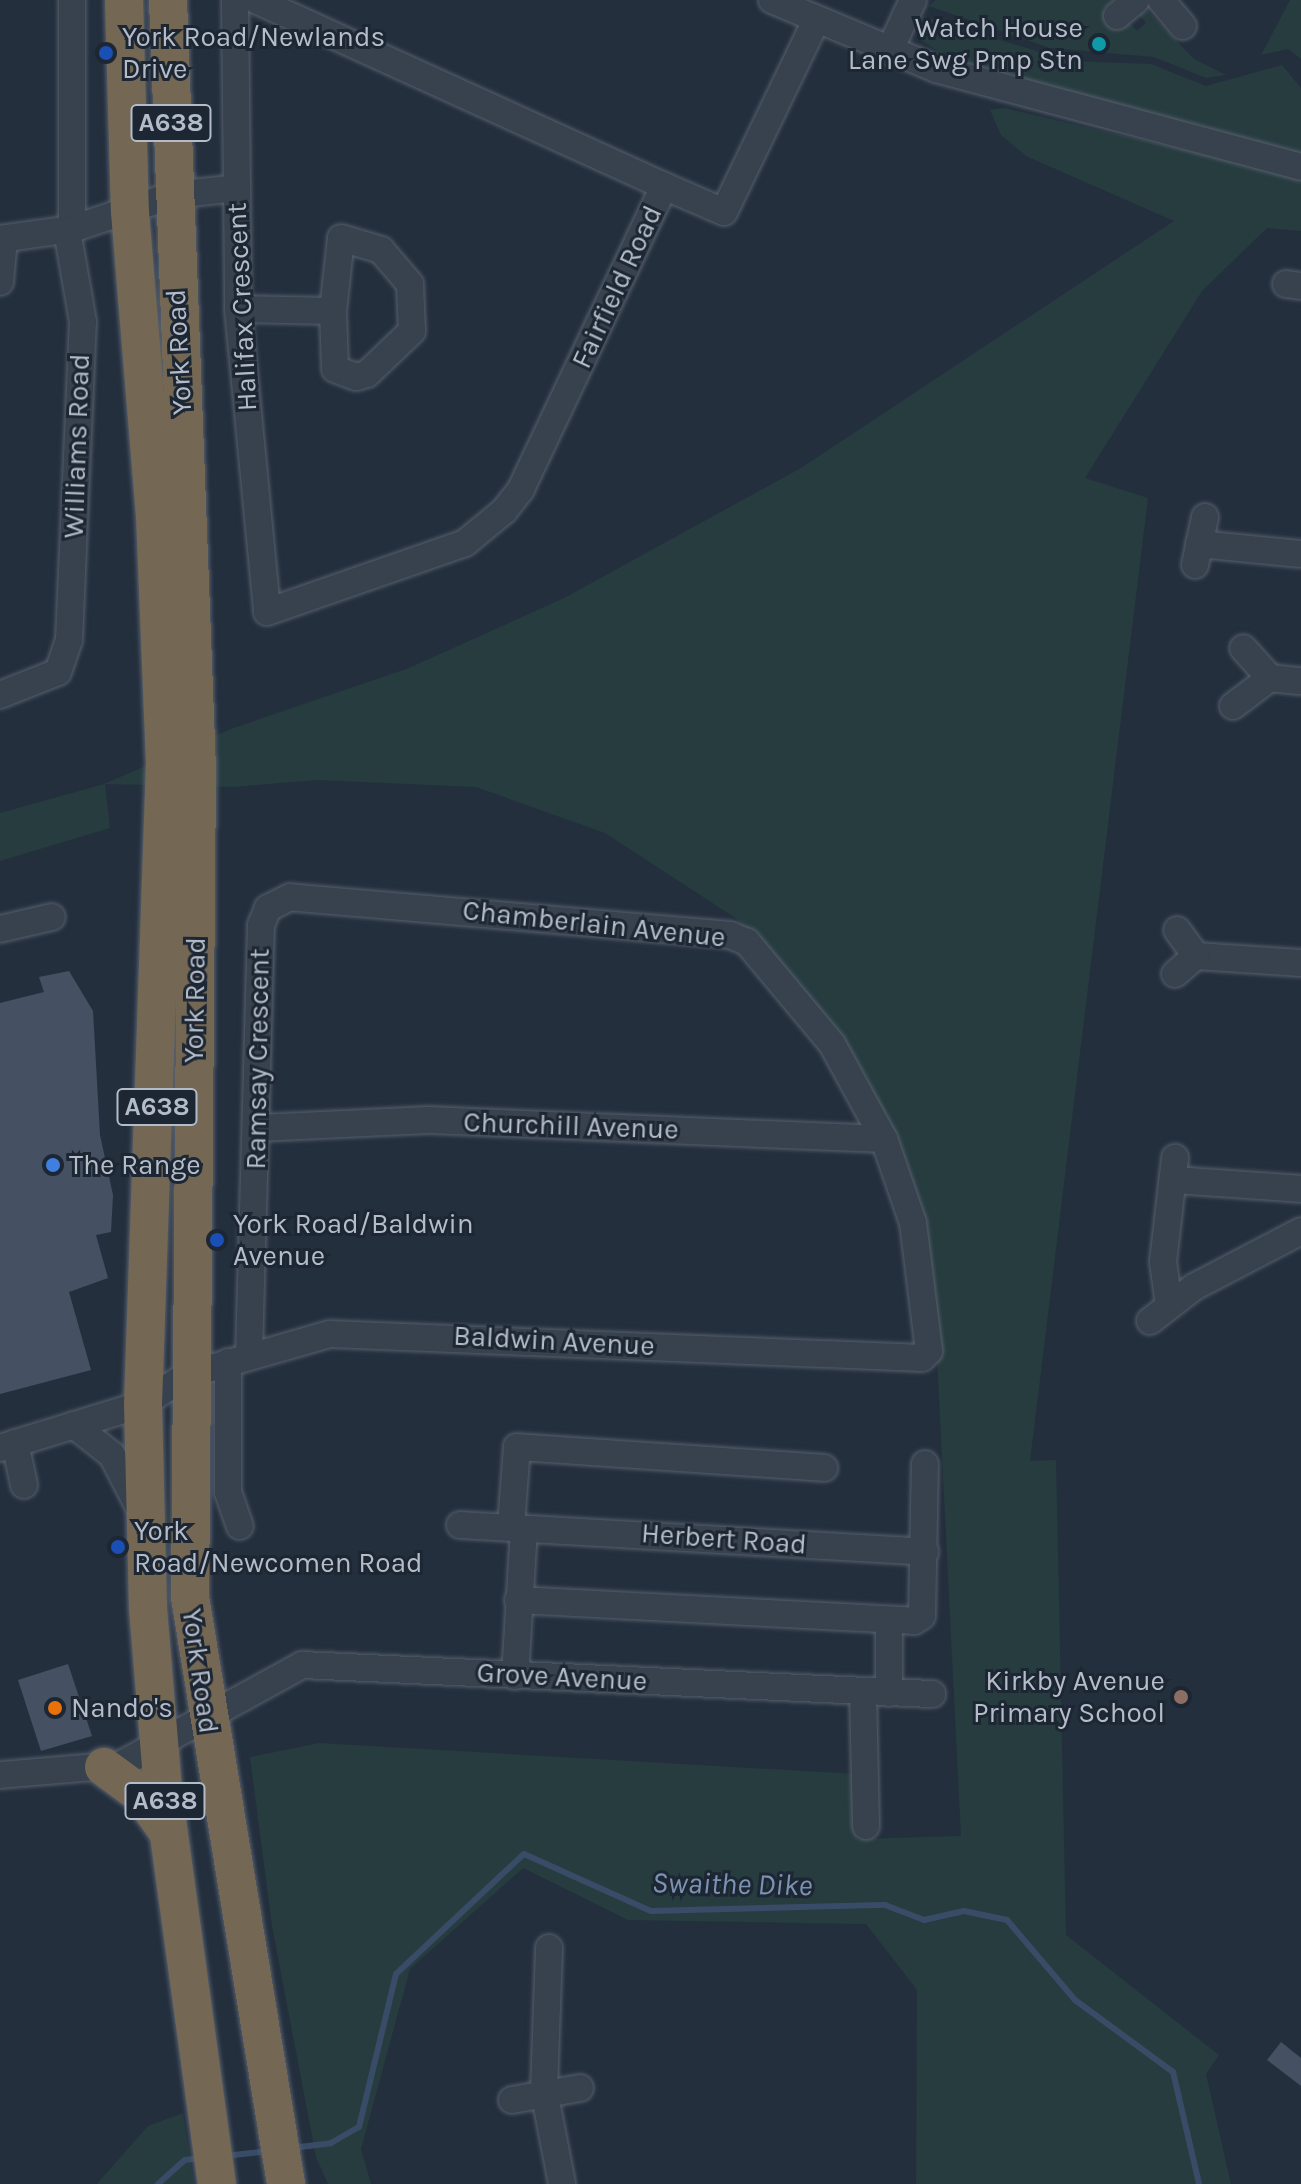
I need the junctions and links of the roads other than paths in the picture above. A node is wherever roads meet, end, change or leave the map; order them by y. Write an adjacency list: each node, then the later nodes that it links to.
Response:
1 (72, 0): 17 (street, Williams Road)
2 (124, 0): 16 (highway, York Road / A638)
3 (168, 0): 15 (highway, York Road / A638)
4 (235, 0): 14 (street, Halifax Crescent)
5 (256, 0): 13 (street, Fairfield Road)
6 (772, 0): 9 (street)
7 (913, 0): 11 (street)
8 (1161, 0): 10 (street)
9 (816, 21): 11 (street); 13 (street)
10 (1183, 26)
11 (889, 52): 12 (street)
12 (1301, 167)
13 (664, 186): 24 (street, Fairfield Road)
14 (237, 188): 15 (street); 20 (street, Halifax Crescent)
15 (173, 195): 16 (street); 30 (highway, York Road / A638)
16 (130, 212): 17 (street); 30 (highway, York Road / A638)
17 (70, 230): 18 (street); 28 (street, Williams Road)
18 (2, 239): 19 (street)
19 (0, 282)
20 (238, 309): 21 (street); 24 (street, Halifax Crescent)
21 (333, 311): 21 (street)
22 (1205, 517): 23 (street)
23 (1301, 554)
24 (267, 612)
25 (1243, 648): 26 (street)
26 (1270, 678): 27 (street); 29 (street)
27 (1301, 681)
28 (0, 695)
29 (1233, 706)
30 (181, 755): 31 (highway, York Road / A638)
31 (181, 805): 45 (highway, York Road / A638); 46 (highway, York Road / A638)
32 (268, 908): 39 (street, Ramsay Crescent); 40 (street, Chamberlain Avenue)
33 (52, 917): 34 (street)
34 (0, 929)
35 (1177, 930): 36 (street)
36 (1196, 956): 37 (street); 38 (street)
37 (1301, 963)
38 (1175, 974)
39 (258, 1128): 40 (street, Churchill Avenue); 44 (street, Ramsay Crescent)
40 (884, 1139): 43 (street, Chamberlain Avenue)
41 (1301, 1189): 42 (street)
42 (1301, 1231)
43 (927, 1355): 44 (street, Baldwin Avenue)
44 (238, 1359): 45 (street, Baldwin Avenue); 54 (street, Ramsay Crescent)
45 (187, 1375): 46 (street, Baldwin Avenue); 62 (highway, York Road / A638)
46 (143, 1404): 47 (street, Baldwin Avenue); 52 (highway, York Road / A638)
47 (74, 1425): 48 (street, Baldwin Avenue); 52 (street)
48 (7, 1446): 51 (street)
49 (925, 1464): 56 (street)
50 (824, 1468): 55 (street)
51 (24, 1485)
52 (146, 1521): 63 (highway, York Road / A638)
53 (460, 1525): 55 (street, Herbert Road)
54 (240, 1526)
55 (518, 1528): 56 (street, Herbert Road); 57 (street)
56 (925, 1552): 58 (street)
57 (518, 1600): 58 (street); 59 (street)
58 (889, 1620): 60 (street)
59 (515, 1676): 60 (street, Grove Avenue); 62 (street, Grove Avenue)
60 (876, 1692): 61 (street, Grove Avenue); 66 (street)
61 (932, 1694)
62 (205, 1717): 63 (street, Grove Avenue); 72 (highway, York Road / A638)
63 (159, 1749): 64 (street, Grove Avenue); 67 (highway, York Road / A638)
64 (104, 1767): 65 (street, Grove Avenue); 67 (highway)
65 (0, 1775)
66 (866, 1826)
67 (169, 1835): 73 (highway, York Road / A638)
68 (549, 1948): 70 (street)
69 (580, 2088): 70 (street)
70 (544, 2091): 71 (street); 76 (street)
71 (512, 2100)
72 (274, 2115): 74 (highway, York Road / A638); 75 (street)
73 (217, 2184)
74 (286, 2184)
75 (300, 2184)
76 (562, 2184)

